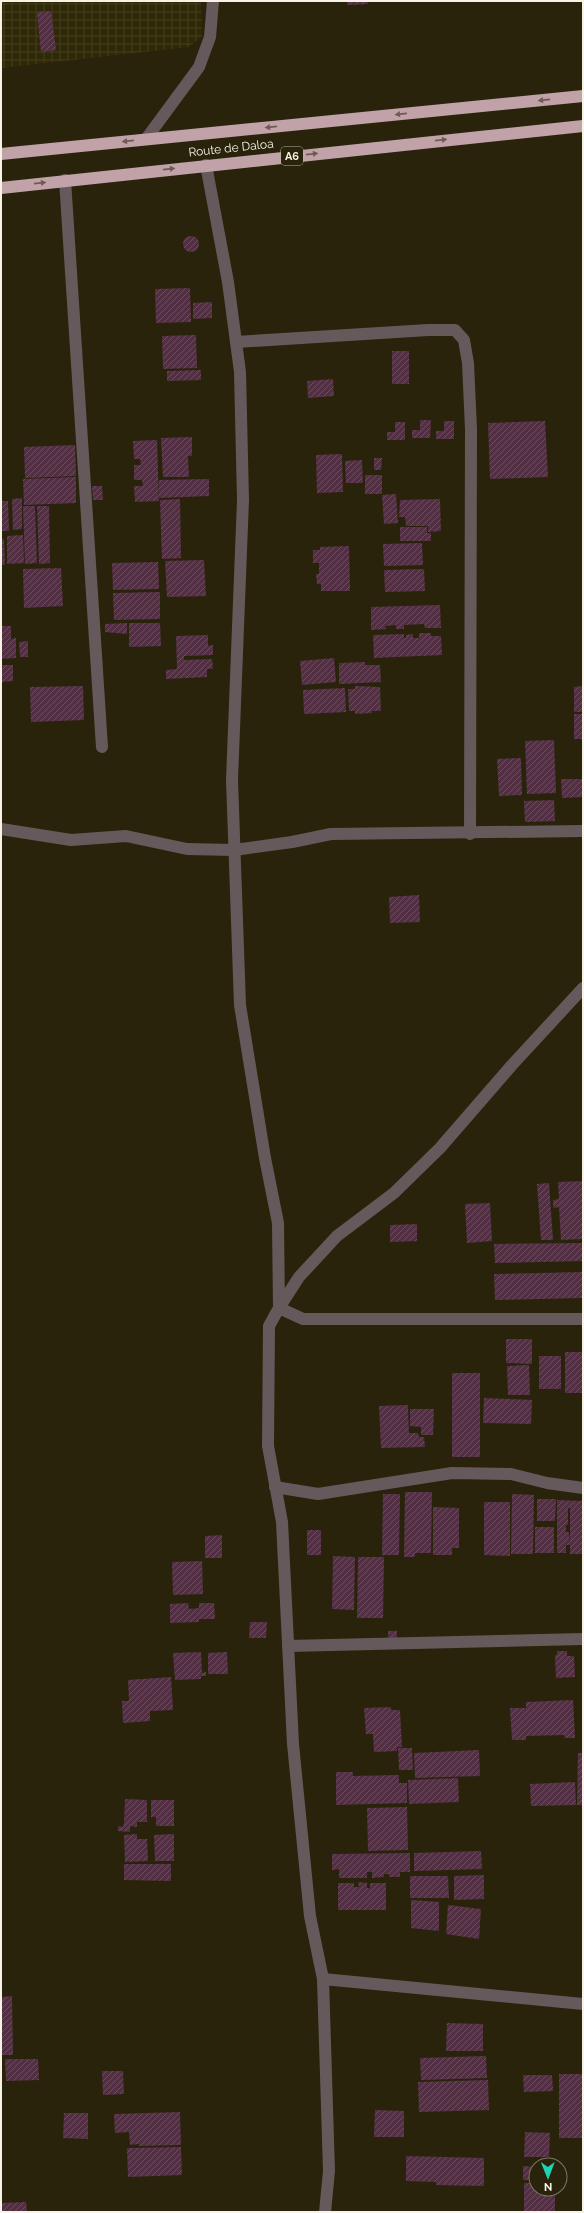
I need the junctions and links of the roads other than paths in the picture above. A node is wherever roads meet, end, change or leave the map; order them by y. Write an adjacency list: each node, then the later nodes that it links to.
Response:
1 (212, 1): 4 (street)
2 (583, 96): 4 (highway, Route de Daloa, one-way to 4)
3 (583, 126): 6 (highway, Route de Daloa / A6, one-way to 3)
4 (146, 139): 5 (highway, Route de Daloa, one-way to 5)
5 (1, 154)
6 (206, 165): 7 (highway, Route de Daloa / A6, one-way to 6); 9 (street)
7 (65, 180): 8 (highway, Route de Daloa / A6, one-way to 7); 10 (street)
8 (1, 188)
9 (236, 342): 13 (street); 14 (street)
10 (102, 747)
11 (1, 829): 14 (street)
12 (583, 831): 13 (street)
13 (470, 834): 14 (street)
14 (234, 850): 16 (street)
15 (583, 988): 16 (street)
16 (280, 1308): 17 (street); 18 (street)
17 (583, 1319)
18 (275, 1487): 19 (street); 21 (street)
19 (583, 1488)
20 (583, 1639): 21 (street)
21 (288, 1646): 22 (street)
22 (323, 1979): 23 (street); 24 (street)
23 (583, 2004)
24 (325, 2212)

